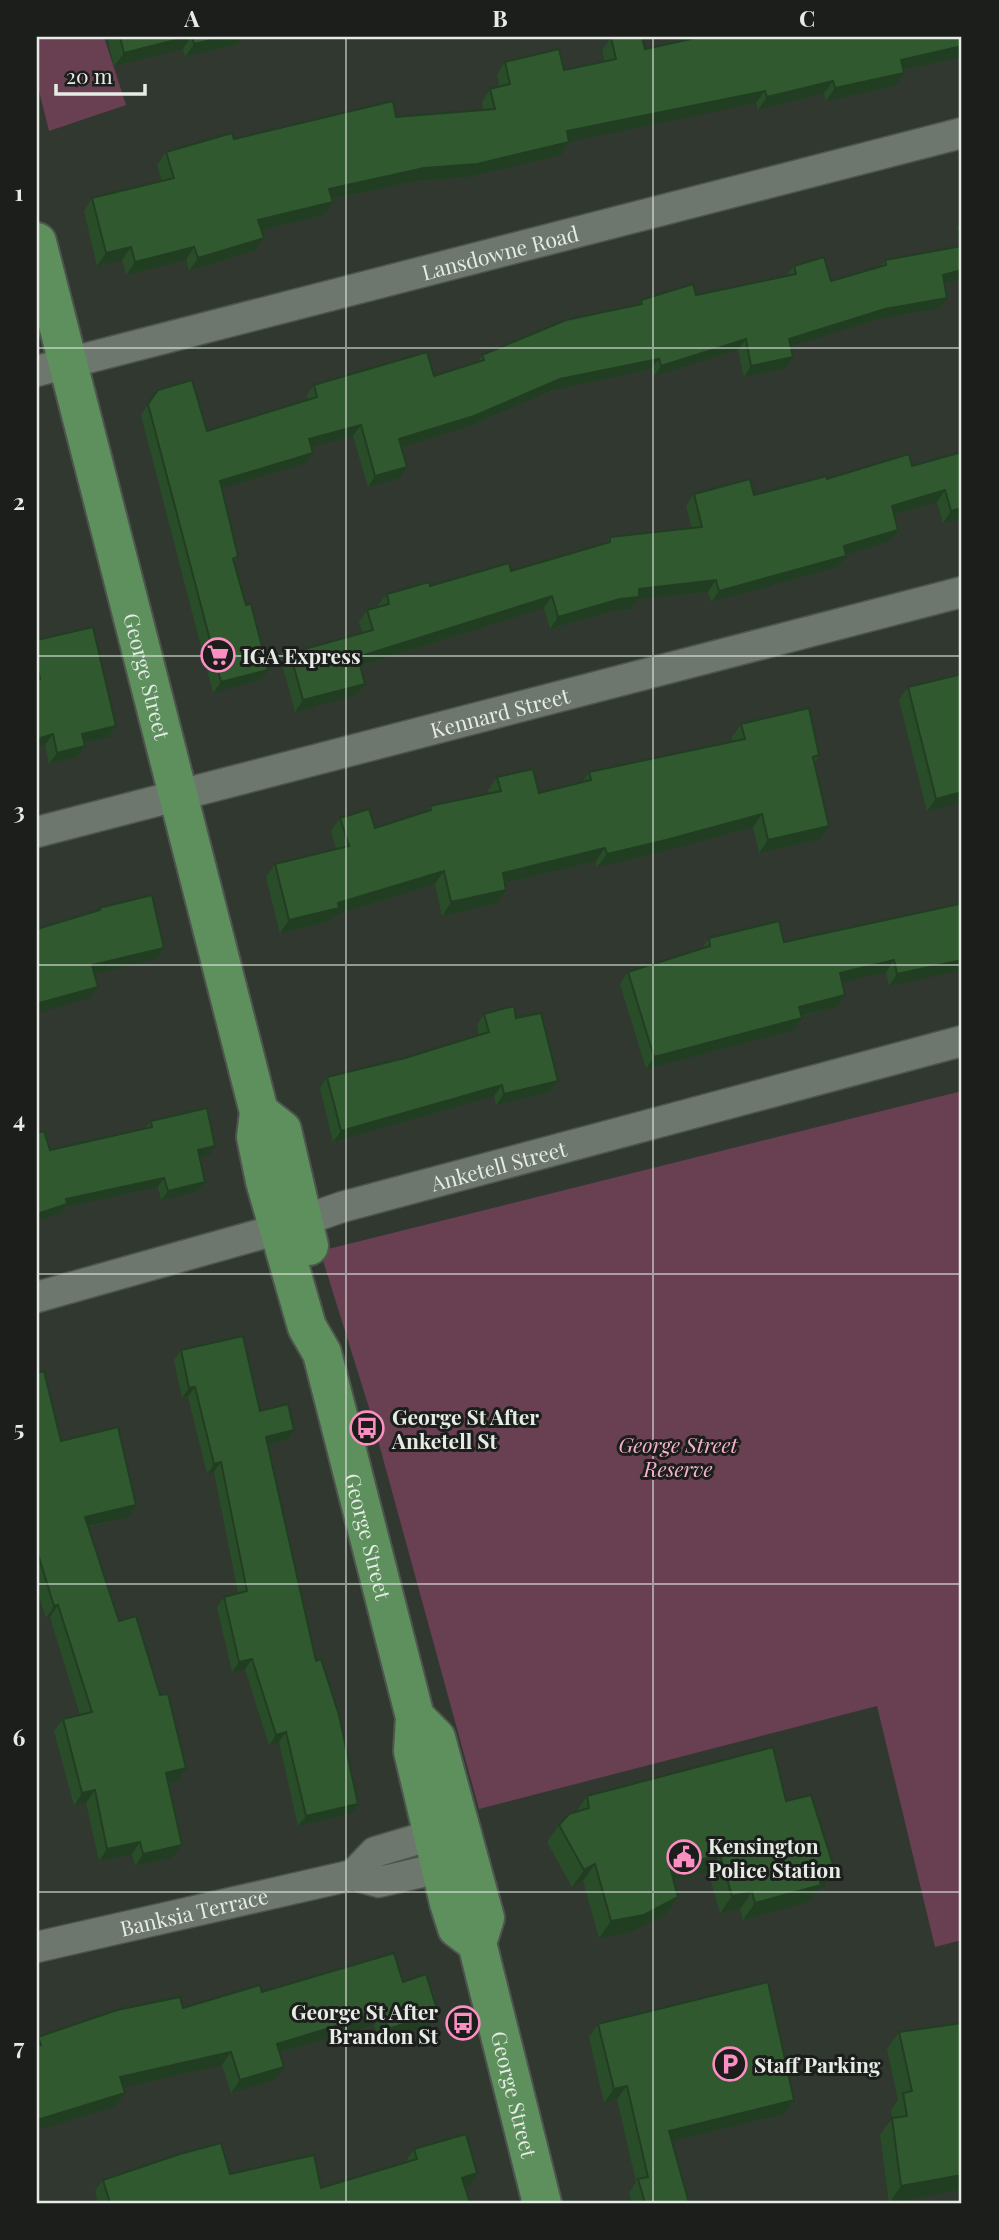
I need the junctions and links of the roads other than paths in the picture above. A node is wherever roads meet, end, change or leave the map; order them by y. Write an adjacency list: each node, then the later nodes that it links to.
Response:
1 (962, 133): 3 (street, Lansdowne Road)
2 (37, 242): 3 (main road, George Street)
3 (53, 367): 5 (main road, George Street)
4 (962, 592): 5 (street, Kennard Street)
5 (179, 795): 6 (street, Kennard Street); 8 (main road, George Street)
6 (37, 832)
7 (962, 1041): 8 (street, Anketell Street)
8 (291, 1224): 9 (street, Anketell Street); 10 (main road, George Street)
9 (37, 1297)
10 (451, 1848): 11 (street, Banksia Terrace); 12 (main road, George Street)
11 (38, 1941)
12 (542, 2203)

